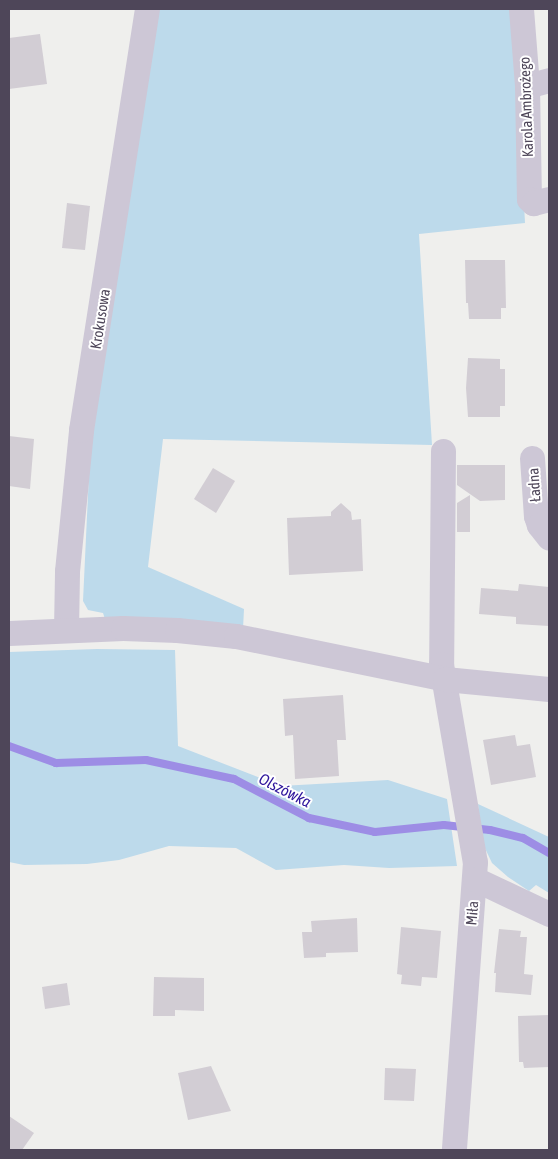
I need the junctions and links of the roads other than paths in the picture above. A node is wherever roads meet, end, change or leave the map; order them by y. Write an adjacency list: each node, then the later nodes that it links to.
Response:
1 (521, 9): 3 (street, Karola Ambrożego)
2 (148, 10): 8 (street, Krokusowa)
3 (538, 83): 4 (street, Karola Ambrożego)
4 (541, 201)
5 (442, 451): 10 (street)
6 (532, 458): 7 (street, Ładna)
7 (549, 538)
8 (66, 630): 9 (street); 10 (street)
9 (9, 633)
10 (445, 679): 11 (street); 12 (street, Miła)
11 (549, 689)
12 (475, 870): 13 (street); 14 (street, Miła)
13 (549, 914)
14 (454, 1150)

